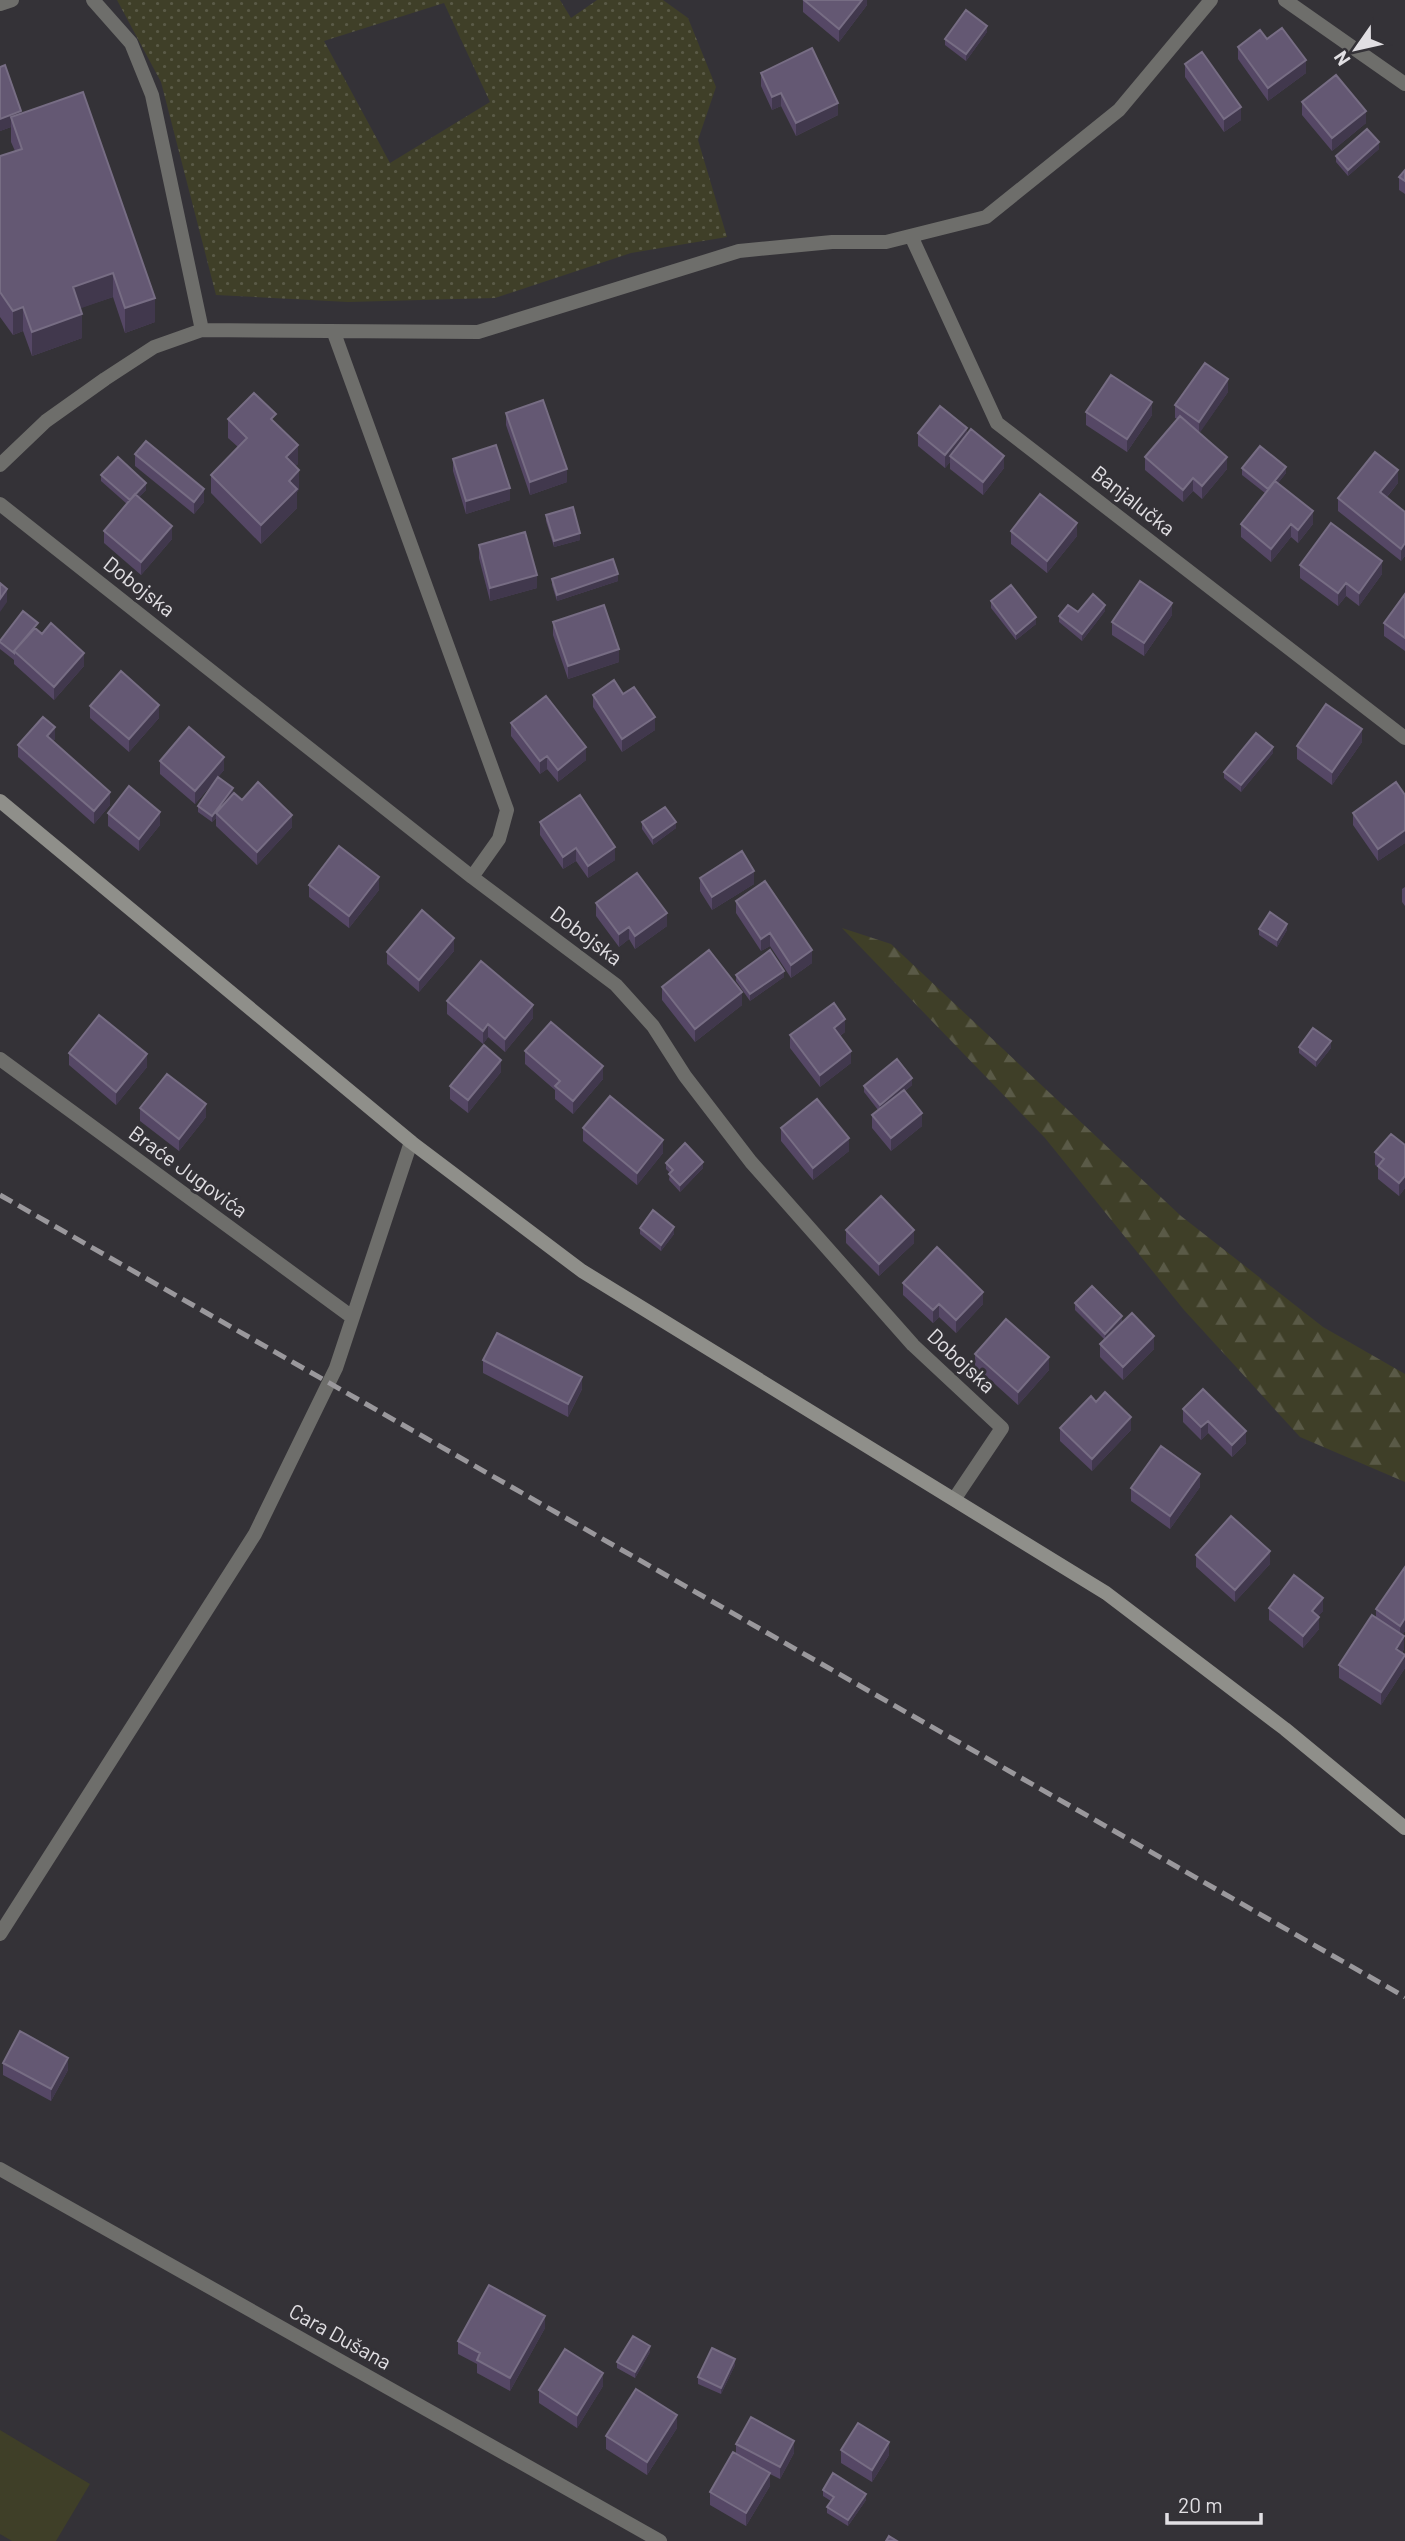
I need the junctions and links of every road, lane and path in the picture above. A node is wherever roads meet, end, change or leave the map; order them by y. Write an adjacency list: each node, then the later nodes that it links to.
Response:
1 (12, 0): 5 (street)
2 (93, 0): 8 (street)
3 (1211, 0): 7 (street)
4 (1285, 0): 6 (street)
5 (0, 4)
6 (1405, 85)
7 (912, 238): 9 (street); 12 (street, Banjalučka)
8 (202, 330): 9 (street); 10 (street)
9 (334, 333): 14 (street)
10 (0, 465)
11 (0, 504): 14 (street, Dobojska)
12 (1405, 738)
13 (0, 801): 16 (main road)
14 (472, 877): 18 (street, Dobojska)
15 (0, 1059): 17 (street, Braće Jugovića)
16 (411, 1142): 17 (street); 18 (main road)
17 (352, 1317): 20 (street)
18 (955, 1498): 19 (main road)
19 (1405, 1828)
20 (0, 1934)
21 (0, 2169): 22 (street, Cara Dušana)
22 (660, 2541)

